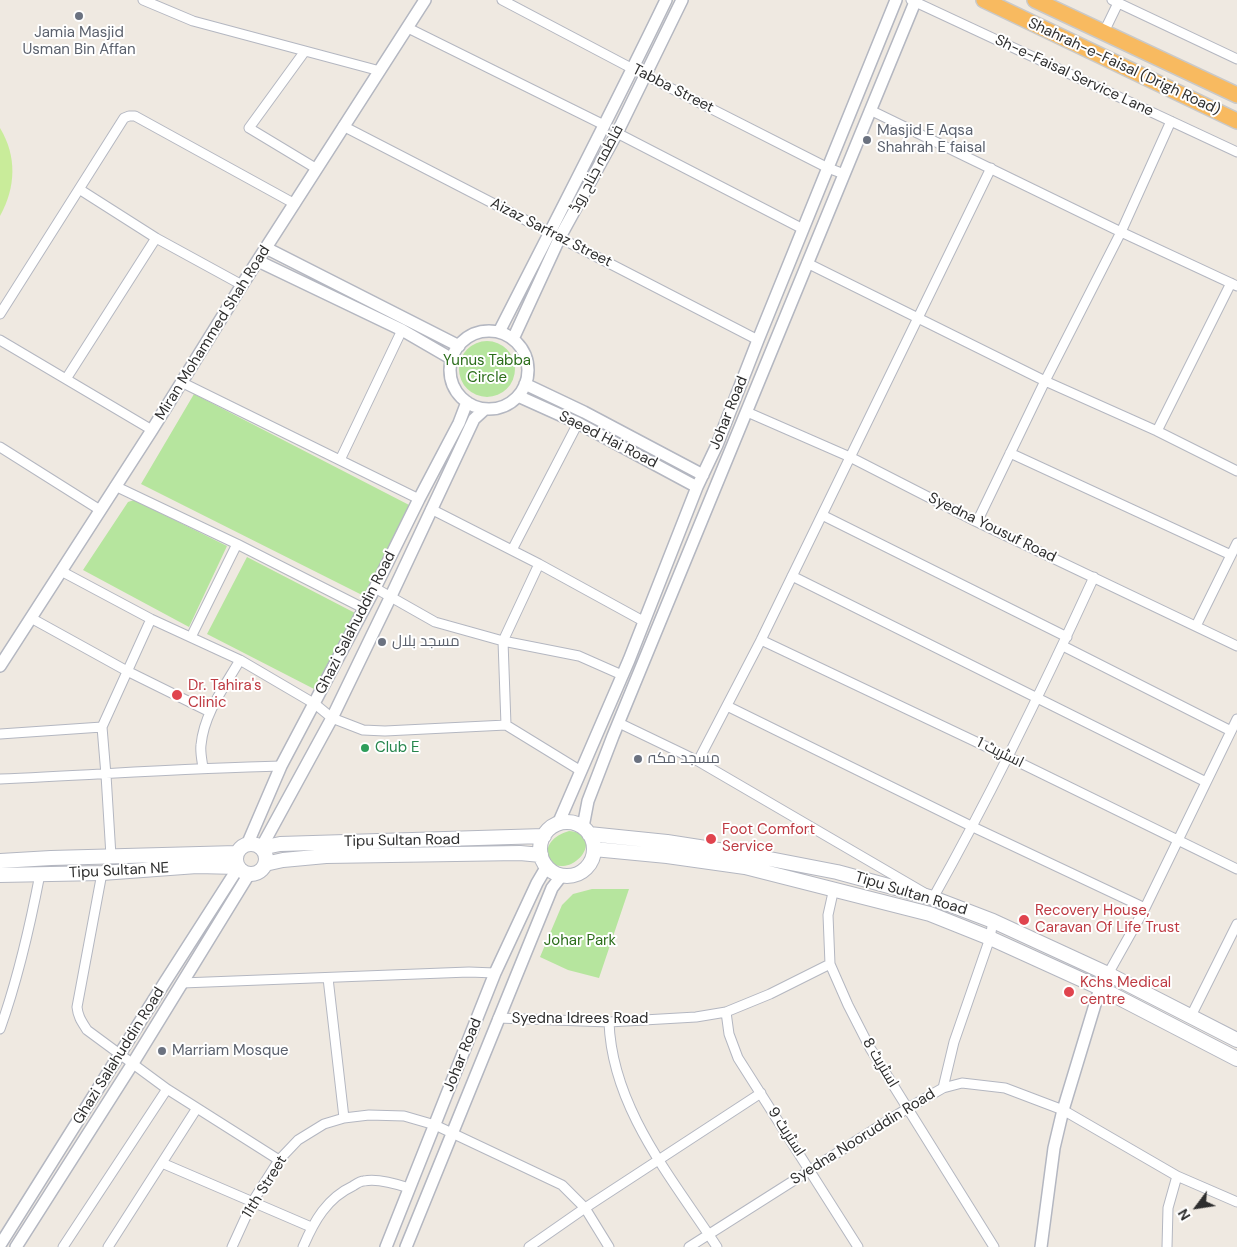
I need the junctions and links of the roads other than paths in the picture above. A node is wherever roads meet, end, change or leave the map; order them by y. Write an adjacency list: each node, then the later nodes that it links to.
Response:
1 (143, 0): 13 (street)
2 (425, 0): 11 (street, Miran Mohammed Shah Road)
3 (502, 0): 15 (street, Tabba Street)
4 (666, 0): 15 (street, فاطمہ جناح روڈ)
5 (682, 0): 17 (street, فاطمہ جناح روڈ)
6 (896, 0): 26 (street, Johar Road)
7 (984, 0): 20 (highway, Shahrah-e-Faisal (Drigh Road))
8 (1035, 0): 12 (highway, Shahrah-e-Faisal (Drigh Road))
9 (913, 1): 19 (street, Johar Road); 21 (street, Sh-e-Faisal Service Lane)
10 (1115, 1): 12 (street); 14 (street)
11 (408, 28): 16 (street, Miran Mohammed Shah Road); 22 (street)
12 (1104, 32): 18 (highway, Shahrah-e-Faisal (Drigh Road))
13 (306, 50): 16 (street); 28 (street)
14 (1237, 59)
15 (633, 69): 17 (street, Tabba Street); 22 (street, فاطمہ جناح روڈ)
16 (380, 71): 23 (street, Miran Mohammed Shah Road)
17 (645, 74): 24 (street, فاطمہ جناح روڈ); 26 (street, Tabba Street)
18 (1237, 94)
19 (870, 110): 27 (street); 29 (street, Johar Road)
20 (1237, 120)
21 (1171, 121): 25 (street, Sh-e-Faisal Service Lane); 34 (street)
22 (604, 125): 33 (street, فاطمہ جناح روڈ)
23 (343, 126): 28 (street, Miran Mohammed Shah Road); 33 (street, Aizaz Sarfraz Street)
24 (617, 133): 32 (street); 36 (street, فاطمہ جناح روڈ)
25 (1237, 152)
26 (828, 168): 29 (street, Tabba Street); 32 (street, Johar Road)
27 (991, 168): 34 (street); 43 (street)
28 (317, 169): 31 (street, Miran Mohammed Shah Road)
29 (844, 174): 39 (street, Johar Road)
30 (79, 189): 31 (street); 35 (street); 42 (street)
31 (294, 204): 37 (street, Miran Mohammed Shah Road)
32 (803, 229): 48 (street, Johar Road)
33 (548, 232): 36 (street, Aizaz Sarfraz Street); 45 (street, فاطمہ جناح روڈ)
34 (1121, 232): 40 (street); 52 (street)
35 (156, 238): 41 (street); 51 (street)
36 (560, 238): 46 (street, فاطمہ جناح روڈ); 48 (street, Aizaz Sarfraz Street)
37 (266, 248): 38 (street, Miran Mohammed Shah Road); 49 (street)
38 (258, 262): 41 (street, Miran Mohammed Shah Road); 44 (street)
39 (807, 263): 43 (street); 58 (street, Johar Road)
40 (1234, 284): 61 (street)
41 (242, 286): 53 (street, Miran Mohammed Shah Road)
42 (0, 314)
43 (918, 317): 52 (street); 66 (street)
44 (402, 330): 50 (street); 67 (street)
45 (499, 332): 46 (street); 49 (street)
46 (513, 339): 54 (street)
47 (0, 340): 51 (street)
48 (758, 340): 62 (street, Johar Road)
49 (458, 346): 50 (street)
50 (452, 359): 56 (street)
51 (66, 379): 60 (street)
52 (1045, 381): 61 (street); 65 (street)
53 (181, 382): 60 (street, Miran Mohammed Shah Road); 67 (street)
54 (525, 384): 55 (street); 69 (street, Saeed Hai Road)
55 (518, 396): 57 (street); 59 (street, Saeed Hai Road)
56 (467, 402): 57 (street); 72 (street, Ghazi Salahuddin Road)
57 (485, 409): 73 (street, Ghazi Salahuddin Road)
58 (747, 412): 64 (street, Johar Road); 66 (street, Syedna Yousuf Road)
59 (578, 423): 71 (street, Saeed Hai Road); 79 (street)
60 (152, 430): 70 (street, Miran Mohammed Shah Road)
61 (1156, 431): 68 (street)
62 (718, 446): 64 (street); 69 (street, Johar Road)
63 (0, 447): 74 (street)
64 (729, 450): 100 (street, Johar Road)
65 (1010, 453): 76 (street); 80 (street)
66 (850, 457): 75 (street); 76 (street, Syedna Yousuf Road)
67 (340, 460): 72 (street)
68 (1237, 471)
69 (703, 475): 71 (street, Johar Road)
70 (115, 486): 74 (street, Miran Mohammed Shah Road); 78 (street)
71 (697, 487): 90 (street, Johar Road)
72 (418, 499): 85 (street, Ghazi Salahuddin Road)
73 (431, 509): 79 (street); 86 (street, Ghazi Salahuddin Road)
74 (100, 510): 82 (street, Miran Mohammed Shah Road)
75 (822, 515): 83 (street); 95 (street)
76 (977, 522): 84 (street, Syedna Yousuf Road)
77 (1237, 543): 80 (street)
78 (237, 544): 87 (street); 92 (street)
79 (512, 550): 81 (street)
80 (1231, 555): 91 (street)
81 (539, 564): 90 (street); 94 (street)
82 (61, 571): 88 (street, Miran Mohammed Shah Road); 89 (street)
83 (792, 576): 93 (street); 103 (street)
84 (1094, 577): 91 (street, Syedna Yousuf Road); 95 (street)
85 (375, 588): 86 (street); 87 (street, Ghazi Salahuddin Road)
86 (392, 596): 94 (street); 107 (street, Ghazi Salahuddin Road)
87 (365, 609): 104 (street, Ghazi Salahuddin Road)
88 (31, 618): 99 (street, Miran Mohammed Shah Road); 101 (street)
89 (151, 619): 92 (street); 101 (street)
90 (643, 621): 98 (street, Johar Road)
91 (1196, 626): 96 (street, Syedna Yousuf Road)
92 (191, 637): 97 (street)
93 (761, 640): 105 (street); 116 (street, اسٹریٹ 1)
94 (503, 641): 102 (street); 110 (street)
95 (1064, 642): 103 (street); 112 (street)
96 (1237, 646)
97 (240, 660): 104 (street); 106 (street)
98 (629, 660): 100 (street); 102 (street, Johar Road)
99 (0, 666)
100 (642, 666): 109 (street, Johar Road)
101 (126, 671): 106 (street); 111 (street)
102 (622, 675): 113 (street, Johar Road)
103 (1038, 698): 116 (street); 123 (street)
104 (315, 704): 107 (street); 118 (street, Ghazi Salahuddin Road)
105 (727, 706): 117 (street); 125 (street)
106 (210, 712): 119 (street)
107 (332, 718): 110 (street); 131 (street, Ghazi Salahuddin Road)
108 (1237, 719): 112 (street)
109 (619, 723): 115 (street, Johar Road); 117 (street)
110 (506, 725): 120 (street)
111 (102, 727): 114 (street); 121 (street)
112 (1231, 731): 123 (street)
113 (598, 732): 115 (street); 120 (street, Johar Road)
114 (0, 734)
115 (613, 736): 126 (street, Johar Road)
116 (1008, 757): 125 (street); 128 (street, اسٹریٹ 1)
117 (698, 761): 141 (street)
118 (281, 766): 119 (street); 131 (street, Ghazi Salahuddin Road)
119 (203, 768): 121 (street)
120 (581, 771): 124 (street, Johar Road)
121 (106, 775): 122 (street); 130 (street)
122 (0, 779)
123 (1206, 782): 128 (street)
124 (558, 824): 126 (main road); 127 (main road)
125 (972, 827): 141 (street); 142 (street)
126 (586, 831): 129 (main road); 141 (main road, Tipu Sultan Road)
127 (544, 836): 131 (main road, Tipu Sultan Road); 133 (main road)
128 (1179, 841): 135 (street, اسٹریٹ 1); 142 (street)
129 (594, 849): 139 (main road); 140 (main road, Tipu Sultan Road)
130 (111, 856): 131 (main road); 132 (main road)
131 (245, 859): 134 (main road); 134 (main road); 136 (main road, Tipu Sultan NE); 151 (street, Ghazi Salahuddin Road); 160 (street, Ghazi Salahuddin Road)
132 (0, 861)
133 (544, 861): 134 (main road, Tipu Sultan Road); 139 (main road); 148 (street, Johar Road)
134 (265, 864)
135 (1237, 868)
136 (102, 873): 137 (main road, Tipu Sultan NE); 160 (street)
137 (40, 874): 138 (main road, Tipu Sultan NE); 157 (street)
138 (0, 875)
139 (562, 875): 155 (street, Johar Road)
140 (834, 888): 143 (main road, Tipu Sultan Road); 147 (street, اسٹریٹ 8)
141 (933, 898): 143 (main road); 144 (main road, Tipu Sultan Road)
142 (1144, 908): 149 (street)
143 (930, 914): 146 (main road, Tipu Sultan Road)
144 (993, 921): 146 (street); 149 (main road, Tipu Sultan Road)
145 (1237, 924): 154 (street)
146 (990, 938): 152 (main road, Tipu Sultan Road); 163 (street)
147 (830, 964): 153 (street, Syedna Idrees Road); 167 (street, اسٹریٹ 8)
148 (496, 974): 150 (street); 170 (street, Johar Road)
149 (1108, 974): 154 (main road, Tipu Sultan Road)
150 (328, 978): 151 (street); 169 (street)
151 (182, 983): 162 (street, Ghazi Salahuddin Road)
152 (1100, 988): 158 (main road, Tipu Sultan Road); 168 (street)
153 (726, 1012): 156 (street, Syedna Idrees Road); 165 (street, اسٹریٹ 9)
154 (1191, 1016): 158 (main road); 159 (main road, Tipu Sultan Road)
155 (498, 1018): 156 (street, Syedna Idrees Road); 171 (street, Johar Road)
156 (609, 1022): 173 (street)
157 (0, 1029)
158 (1182, 1032): 161 (main road, Tipu Sultan Road)
159 (1237, 1040)
160 (120, 1054): 162 (street); 183 (street, Ghazi Salahuddin Road)
161 (1237, 1059)
162 (133, 1063): 164 (street); 184 (street, Ghazi Salahuddin Road)
163 (944, 1088): 167 (street, Syedna Nooruddin Road); 168 (street, Syedna Nooruddin Road)
164 (167, 1089): 166 (street); 185 (street)
165 (760, 1093): 173 (street); 175 (street, اسٹریٹ 9)
166 (197, 1108): 172 (street); 174 (street)
167 (908, 1108): 175 (street, Syedna Nooruddin Road); 196 (street, اسٹریٹ 8)
168 (1063, 1110): 176 (street, Syedna Nooruddin Road); 197 (street)
169 (344, 1118): 170 (street, 11th Street); 172 (street, 11th Street)
170 (435, 1125): 171 (street, 11th Street); 177 (street, Johar Road)
171 (451, 1134): 180 (street, 11th Street); 190 (street, Johar Road)
172 (279, 1160): 178 (street, 11th Street)
173 (658, 1160): 180 (street); 182 (street)
174 (162, 1163): 178 (street); 186 (street)
175 (810, 1169): 182 (street, Syedna Nooruddin Road); 195 (street, اسٹریٹ 9)
176 (1177, 1176): 179 (street, Syedna Nooruddin Road); 198 (street)
177 (409, 1188): 181 (street); 189 (street, Johar Road)
178 (253, 1202): 181 (street); 187 (street, 11th Street)
179 (1237, 1202)
180 (584, 1208): 191 (street); 192 (street, 11th Street)
181 (311, 1228): 188 (street)
182 (708, 1234): 193 (street, Syedna Nooruddin Road); 194 (street)
183 (0, 1245)
184 (16, 1247)
185 (64, 1247)
186 (108, 1247)
187 (232, 1247)
188 (303, 1247)
189 (386, 1247)
190 (406, 1247)
191 (528, 1247)
192 (609, 1247)
193 (689, 1247)
194 (716, 1247)
195 (858, 1247)
196 (994, 1247)
197 (1040, 1247)
198 (1167, 1247)

